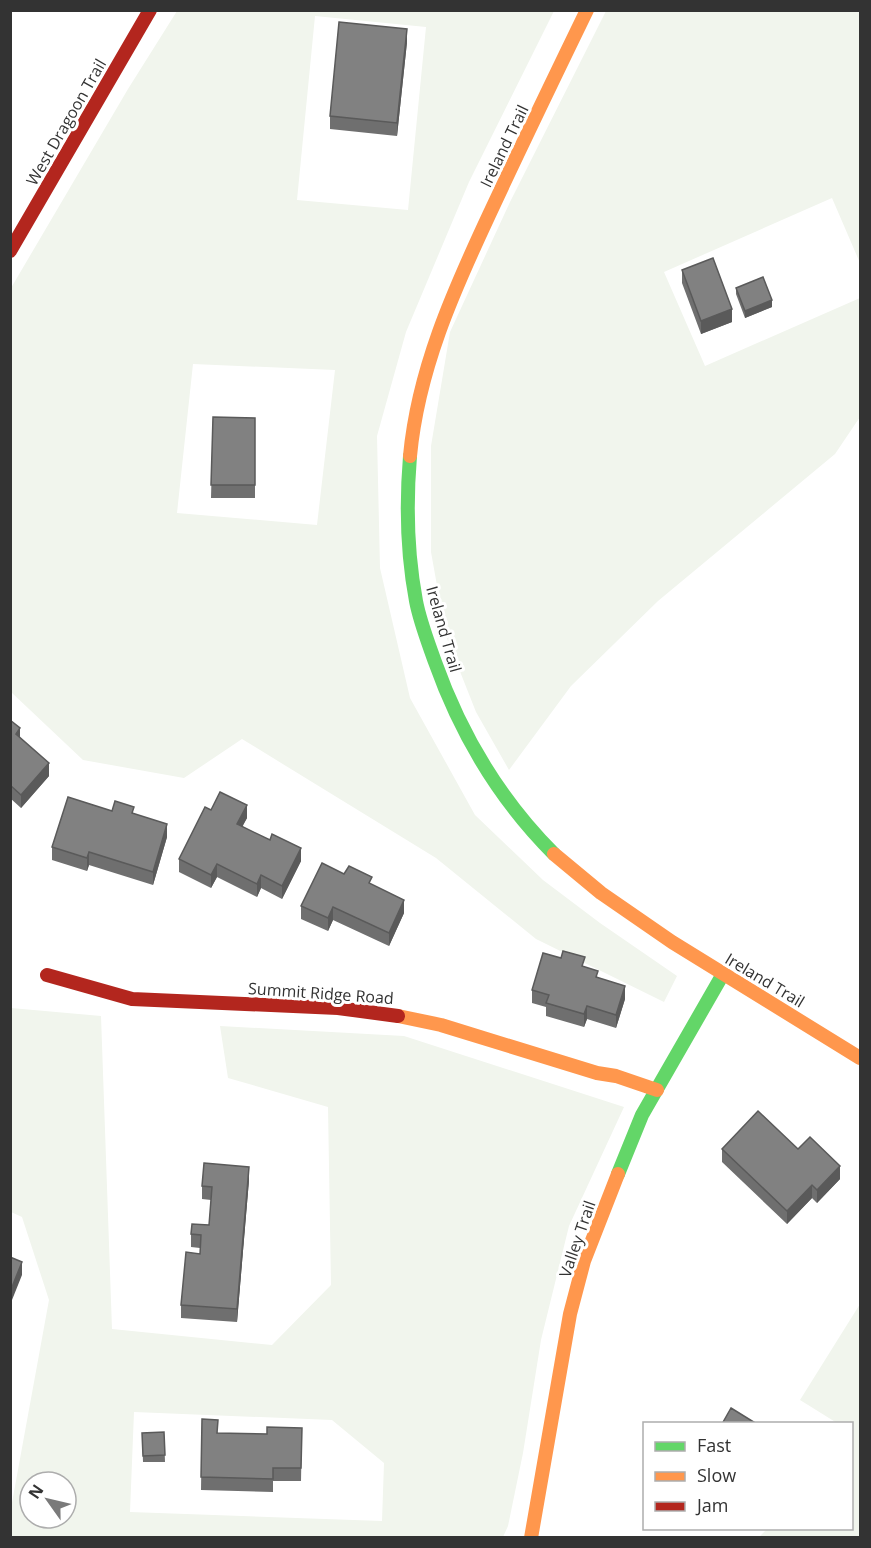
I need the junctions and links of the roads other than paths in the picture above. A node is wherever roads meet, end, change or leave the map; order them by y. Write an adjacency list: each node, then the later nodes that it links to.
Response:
1 (150, 10): 3 (street, West Dragoon Trail)
2 (587, 10): 4 (street, Ireland Trail)
3 (10, 251)
4 (723, 974): 6 (street, Ireland Trail); 7 (street, Valley Trail)
5 (47, 975): 7 (street, Summit Ridge Road)
6 (861, 1058)
7 (657, 1090): 8 (street, Valley Trail)
8 (531, 1538)

